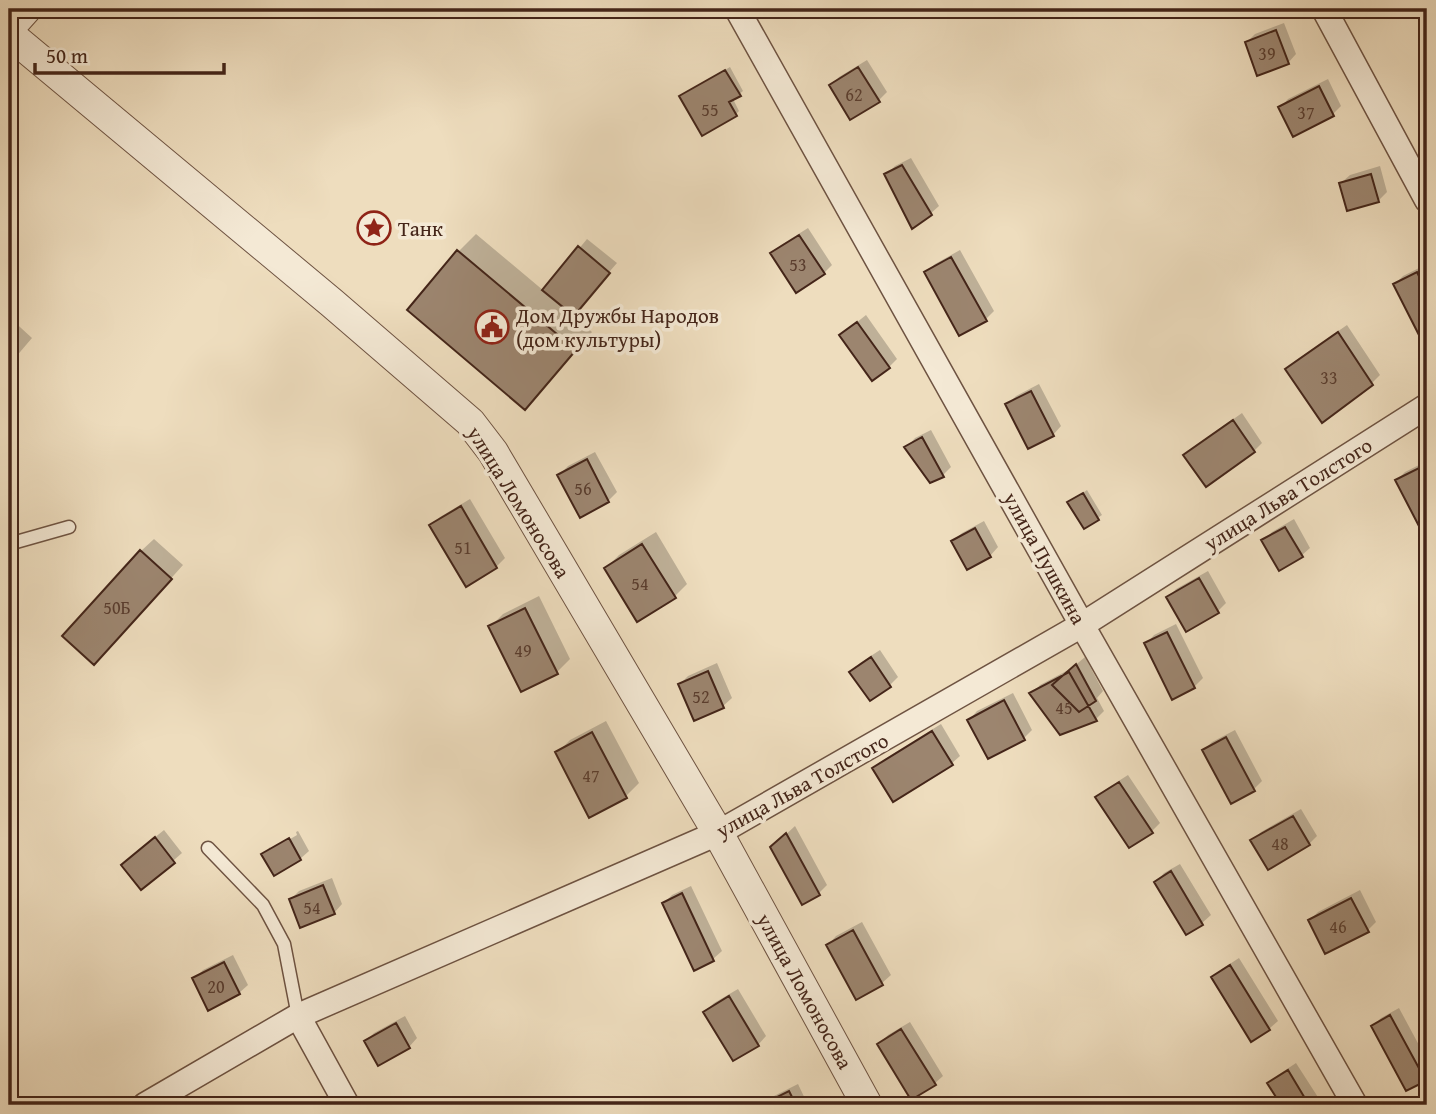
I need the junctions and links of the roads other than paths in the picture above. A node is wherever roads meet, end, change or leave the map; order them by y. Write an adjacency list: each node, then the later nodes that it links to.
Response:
1 (26, 9): 4 (street)
2 (737, 9): 10 (street, улица Пушкина)
3 (1324, 9): 6 (street)
4 (9, 29)
5 (9, 34): 11 (street, улица Ломоносова)
6 (1427, 200)
7 (1427, 406): 10 (street, улица Льва Толстого)
8 (69, 527): 9 (lane)
9 (9, 544)
10 (1082, 625): 11 (street, улица Льва Толстого); 17 (street, улица Пушкина)
11 (718, 833): 13 (street, улица Льва Толстого); 16 (street, улица Ломоносова)
12 (208, 848): 13 (lane)
13 (298, 1016): 14 (street, улица Льва Толстого); 15 (street)
14 (145, 1105)
15 (347, 1105)
16 (867, 1105)
17 (1355, 1105)

